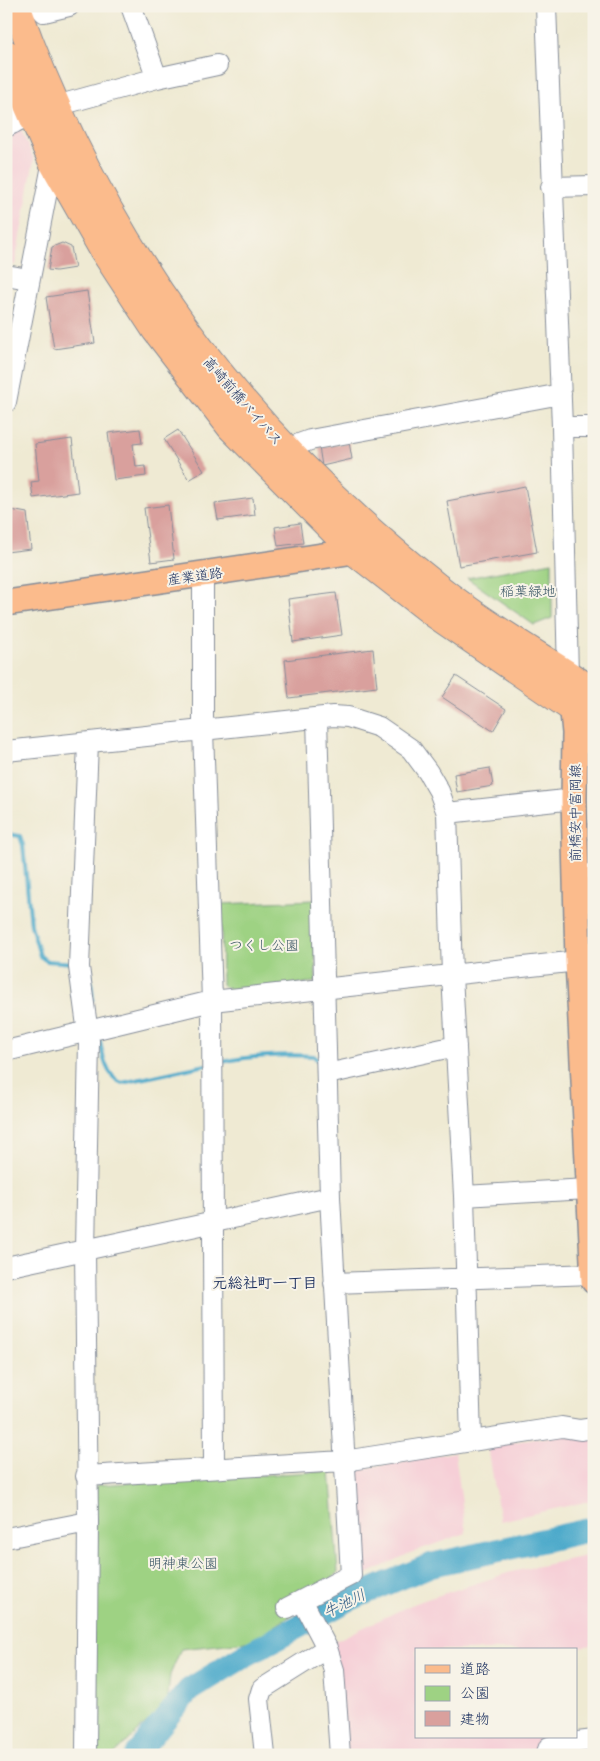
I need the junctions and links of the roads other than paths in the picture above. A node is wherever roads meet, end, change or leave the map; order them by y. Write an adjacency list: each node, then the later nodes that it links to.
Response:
1 (16, 6): 9 (highway, 高崎前橋バイパス)
2 (39, 6): 3 (street)
3 (68, 6)
4 (131, 6): 8 (street)
5 (546, 6): 12 (street)
6 (6, 54): 9 (highway, 高崎前橋バイパス)
7 (217, 65): 8 (street)
8 (157, 78): 9 (street)
9 (30, 117): 10 (highway, 高崎前橋バイパス); 10 (street); 19 (highway, 高崎前橋バイパス)
10 (52, 160): 14 (street); 21 (highway, 高崎前橋バイパス)
11 (594, 186): 12 (street)
12 (552, 188): 15 (street)
13 (6, 275): 14 (street)
14 (28, 279): 16 (street)
15 (561, 394): 17 (street); 19 (street)
16 (6, 402)
17 (562, 427): 18 (street); 24 (street)
18 (594, 427)
19 (288, 452): 20 (highway, 高崎前橋バイパス)
20 (381, 540): 21 (main road, 産業道路); 24 (highway, 高崎前橋バイパス)
21 (354, 551): 22 (main road, 産業道路); 26 (highway, 高崎前橋バイパス)
22 (203, 575): 23 (main road, 産業道路); 28 (street)
23 (6, 603)
24 (568, 675): 25 (highway, 高崎前橋バイパス); 26 (main road, 前橋安中富岡線)
25 (594, 692)
26 (583, 716): 31 (main road, 前橋安中富岡線)
27 (317, 718): 28 (street); 32 (street); 36 (street)
28 (203, 729): 29 (street); 37 (street)
29 (88, 743): 30 (street); 38 (street)
30 (6, 751)
31 (574, 799): 32 (street); 33 (main road, 前橋安中富岡線)
32 (447, 813): 35 (street)
33 (584, 875): 34 (main road, 前橋安中富岡線)
34 (578, 961): 35 (street); 42 (main road, 前橋安中富岡線)
35 (452, 975): 36 (street); 39 (street)
36 (325, 990): 37 (street); 41 (street)
37 (212, 1001): 38 (street); 45 (street)
38 (88, 1032): 40 (street); 46 (street)
39 (456, 1046): 41 (street); 43 (street)
40 (6, 1052)
41 (326, 1074): 44 (street)
42 (588, 1189): 43 (street); 49 (main road, 前橋安中富岡線)
43 (464, 1196): 48 (street)
44 (330, 1197): 45 (street); 50 (street)
45 (212, 1222): 46 (street); 54 (street)
46 (85, 1250): 47 (street); 55 (street)
47 (6, 1267)
48 (464, 1277): 49 (street); 50 (street); 52 (street)
49 (593, 1278)
50 (334, 1283): 53 (street)
51 (594, 1428): 52 (street)
52 (471, 1441): 53 (street)
53 (344, 1462): 54 (street); 58 (street)
54 (214, 1468): 55 (street)
55 (86, 1476): 56 (street)
56 (88, 1522): 57 (street); 60 (street)
57 (6, 1538)
58 (322, 1640): 61 (street); 62 (street)
59 (594, 1740): 63 (street)
60 (86, 1755)
61 (265, 1755)
62 (340, 1755)
63 (546, 1755)

